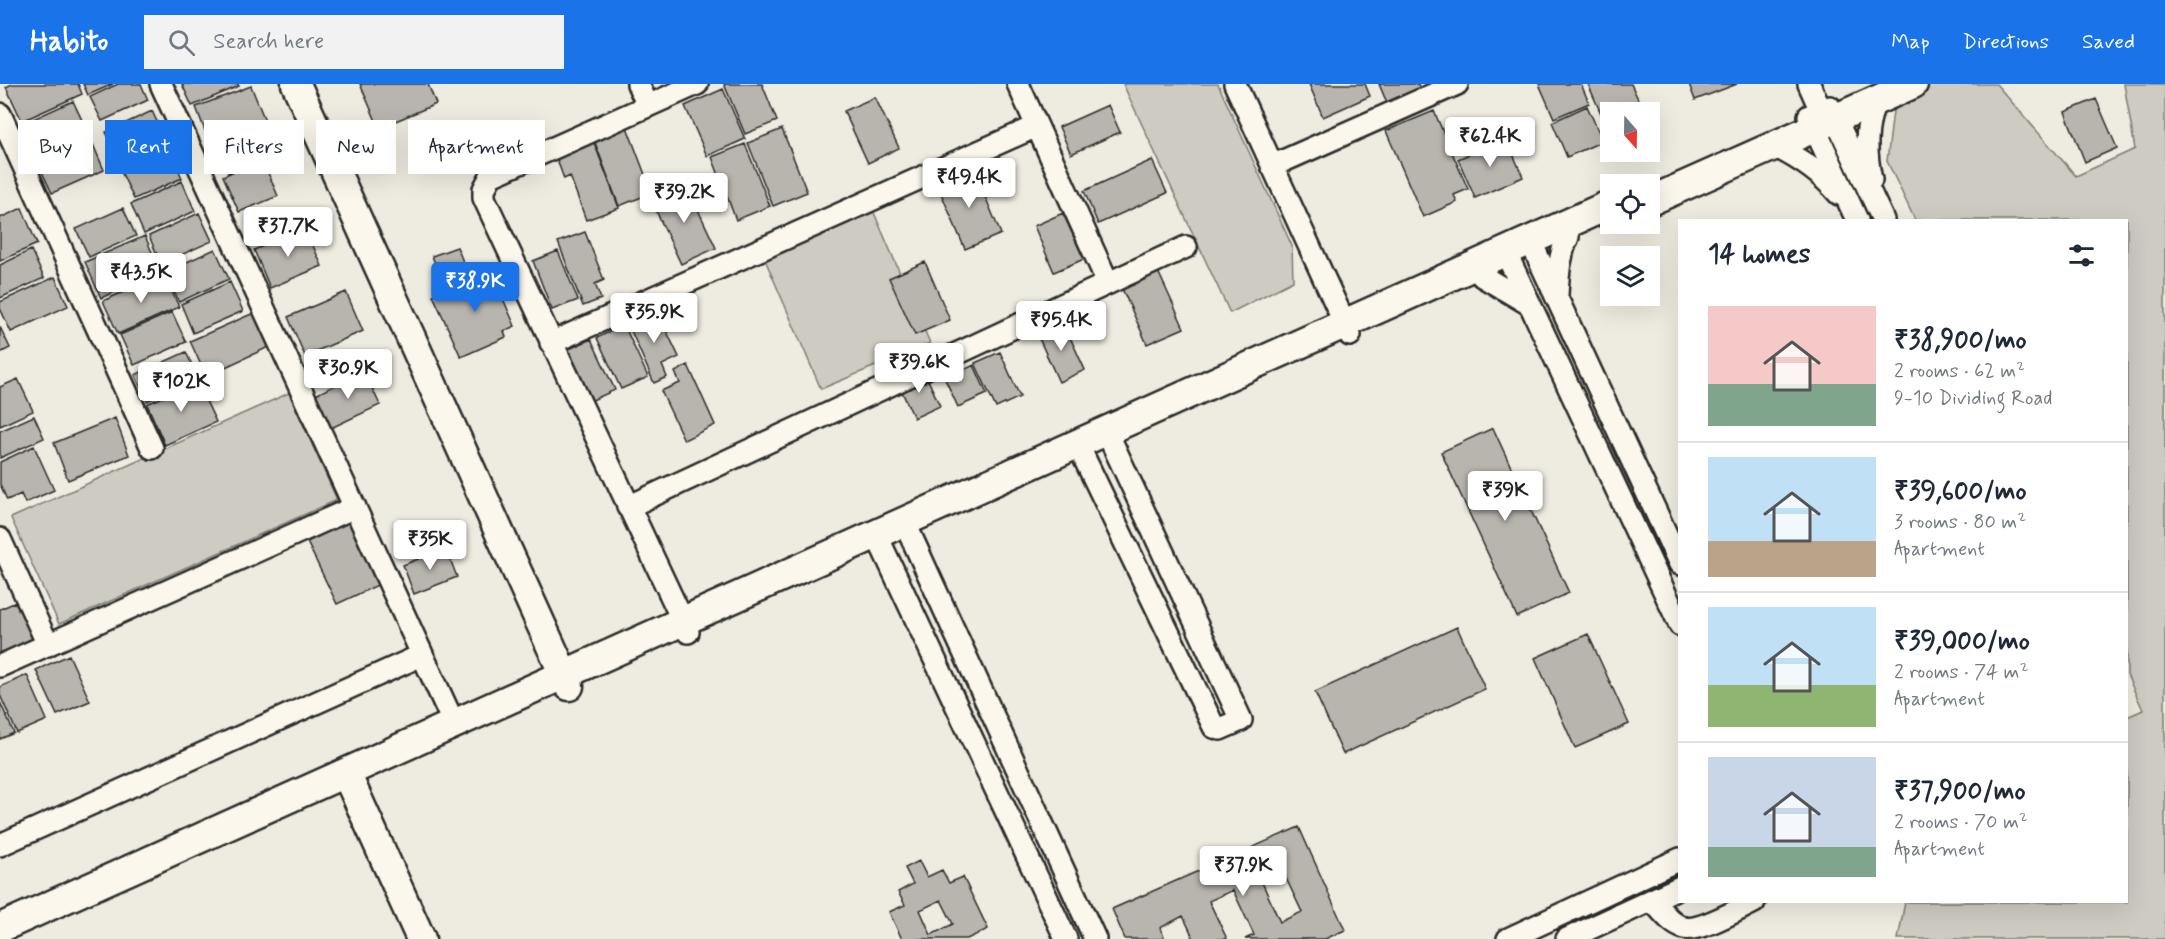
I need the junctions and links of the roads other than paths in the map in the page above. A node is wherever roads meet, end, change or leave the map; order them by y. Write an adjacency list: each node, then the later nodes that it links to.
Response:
1 (161, 84): 36 (street)
2 (296, 84): 47 (street)
3 (638, 84): 11 (street)
4 (697, 84): 11 (street)
5 (1018, 84): 14 (street)
6 (1235, 84): 16 (street)
7 (1457, 84): 16 (street)
8 (1809, 84): 13 (street)
9 (1912, 84): 10 (street)
10 (1878, 92): 13 (street); 20 (street)
11 (648, 106): 32 (street)
12 (0, 114): 34 (street)
13 (1822, 117): 15 (street); 17 (street); 20 (street); 21 (street)
14 (1038, 126): 28 (street); 32 (street)
15 (1774, 146): 18 (street); 21 (street)
16 (1272, 166): 31 (street)
17 (1660, 183)
18 (1660, 197)
19 (1600, 210): 24 (street)
20 (1880, 214)
21 (1855, 216)
22 (1600, 223): 23 (street)
23 (1568, 237): 24 (street); 29 (street)
24 (1533, 246): 26 (street); 29 (street)
25 (1186, 248): 28 (street)
26 (1507, 257): 27 (street); 30 (street); 31 (street)
27 (1482, 276): 30 (street); 31 (street)
28 (1108, 283): 37 (street)
29 (1557, 298): 41 (street)
30 (1529, 304): 42 (street)
31 (1347, 329): 33 (street)
32 (551, 343): 37 (street)
33 (1108, 436): 35 (street); 35 (street)
34 (152, 448)
35 (1080, 449): 38 (street)
36 (355, 507): 44 (street); 45 (street)
37 (628, 507): 43 (street)
38 (907, 527): 40 (street); 62 (street)
39 (0, 539): 44 (street)
40 (879, 539): 43 (street); 61 (street)
41 (1678, 560)
42 (1678, 621)
43 (685, 627): 47 (street)
44 (48, 645): 46 (street)
45 (422, 655): 48 (street); 50 (street)
46 (0, 666)
47 (567, 680): 48 (street); 49 (street)
48 (454, 724): 49 (street)
49 (348, 779): 56 (street); 59 (street); 60 (street)
50 (0, 845)
51 (1678, 860): 57 (street)
52 (1678, 889): 53 (street)
53 (1652, 900): 54 (street); 55 (street)
54 (1752, 903)
55 (1620, 915): 63 (street); 64 (street)
56 (0, 928)
57 (1552, 930): 58 (street)
58 (1520, 937)
59 (8, 939)
60 (421, 939)
61 (1066, 939)
62 (1095, 939)
63 (1567, 939)
64 (1598, 939)

